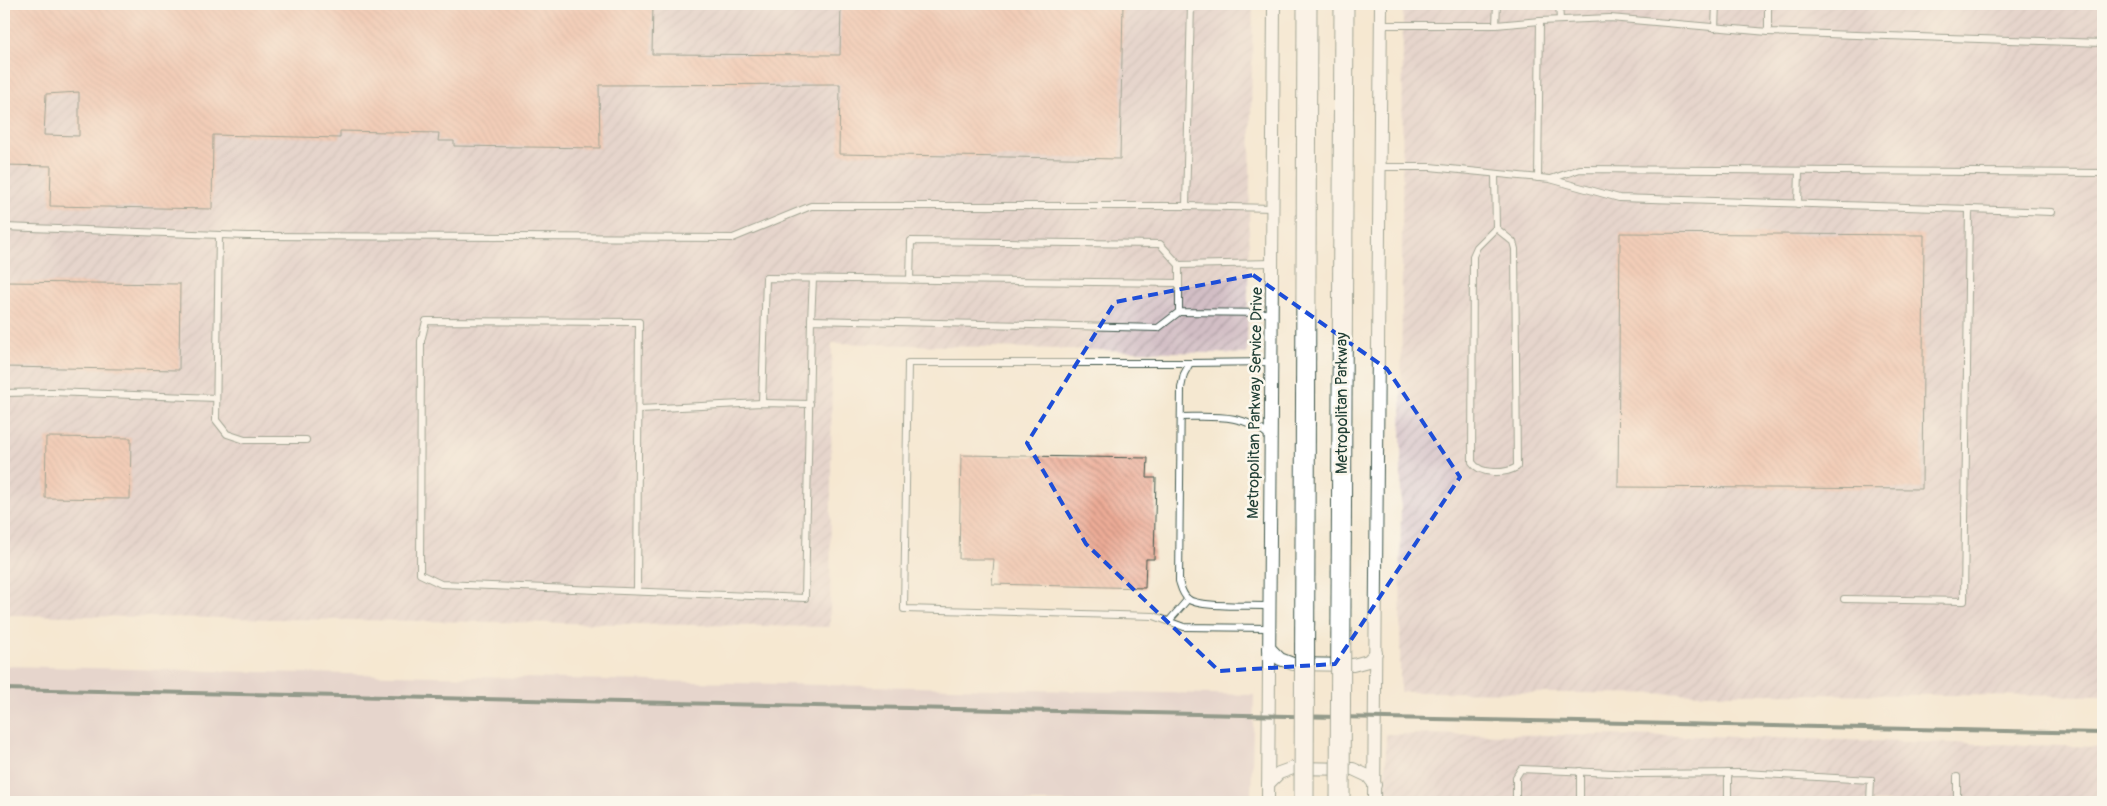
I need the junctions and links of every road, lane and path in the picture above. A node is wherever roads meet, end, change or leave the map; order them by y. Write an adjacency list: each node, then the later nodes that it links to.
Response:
1 (1191, 4): 24 (lane)
2 (1274, 4): 25 (street, Metropolitan Parkway Service Drive)
3 (1307, 4): 63 (main road, bridge)
4 (1344, 4): 64 (main road, Metropolitan Parkway, bridge)
5 (1380, 4): 12 (street)
6 (1497, 4): 13 (lane)
7 (1559, 4): 10 (lane)
8 (1716, 4): 14 (lane)
9 (1768, 4): 15 (lane)
10 (1560, 20): 11 (lane); 14 (lane)
11 (1540, 21): 13 (lane); 21 (lane)
12 (1380, 24): 13 (lane); 17 (street)
13 (1496, 25)
14 (1715, 28): 15 (lane)
15 (1768, 32): 16 (lane)
16 (2103, 44)
17 (1380, 167): 20 (lane); 56 (street)
18 (1799, 171): 19 (lane); 22 (lane); 23 (lane)
19 (2103, 173)
20 (1495, 175): 21 (lane); 29 (lane)
21 (1538, 178): 22 (lane)
22 (1550, 179): 23 (lane)
23 (1798, 204): 26 (lane)
24 (1186, 206): 25 (lane); 30 (lane)
25 (1273, 208): 31 (street, Metropolitan Parkway Service Drive)
26 (1969, 210): 27 (lane); 51 (lane)
27 (2051, 212)
28 (4, 227): 30 (lane)
29 (1496, 228): 29 (lane)
30 (219, 235): 42 (lane)
31 (1272, 263): 32 (lane); 37 (street, Metropolitan Parkway Service Drive)
32 (1179, 265): 34 (lane); 35 (lane)
33 (813, 278): 34 (lane); 38 (lane); 43 (lane)
34 (910, 280): 35 (lane)
35 (1179, 283): 36 (lane)
36 (1179, 312): 37 (lane); 38 (lane)
37 (1272, 313): 39 (street, Metropolitan Parkway Service Drive)
38 (811, 320): 44 (lane)
39 (1272, 362): 40 (lane); 47 (street, Metropolitan Parkway Service Drive)
40 (1190, 363): 46 (lane); 53 (lane)
41 (4, 393): 42 (lane)
42 (216, 398): 48 (lane)
43 (762, 404): 44 (lane); 45 (lane)
44 (810, 404): 49 (lane)
45 (640, 409): 49 (lane); 49 (lane)
46 (1181, 417): 47 (lane); 50 (lane)
47 (1271, 438): 52 (street, Metropolitan Parkway Service Drive)
48 (306, 440)
49 (637, 590)
50 (1188, 599): 52 (lane); 53 (lane)
51 (1844, 600)
52 (1268, 606): 54 (street, Metropolitan Parkway Service Drive)
53 (1169, 621): 54 (lane)
54 (1268, 628): 55 (street, Metropolitan Parkway Service Drive)
55 (1268, 648): 56 (street); 60 (street, Metropolitan Parkway Service Drive)
56 (1376, 653): 61 (street)
57 (1580, 771): 58 (lane); 66 (lane); 67 (lane)
58 (1728, 773): 68 (lane); 69 (lane)
59 (1957, 777): 70 (lane)
60 (1268, 784): 61 (street); 62 (street, Metropolitan Parkway Service Drive)
61 (1374, 785): 65 (street)
62 (1268, 802)
63 (1304, 802)
64 (1340, 802)
65 (1374, 802)
66 (1516, 802)
67 (1580, 802)
68 (1728, 802)
69 (1870, 802)
70 (1958, 802)

